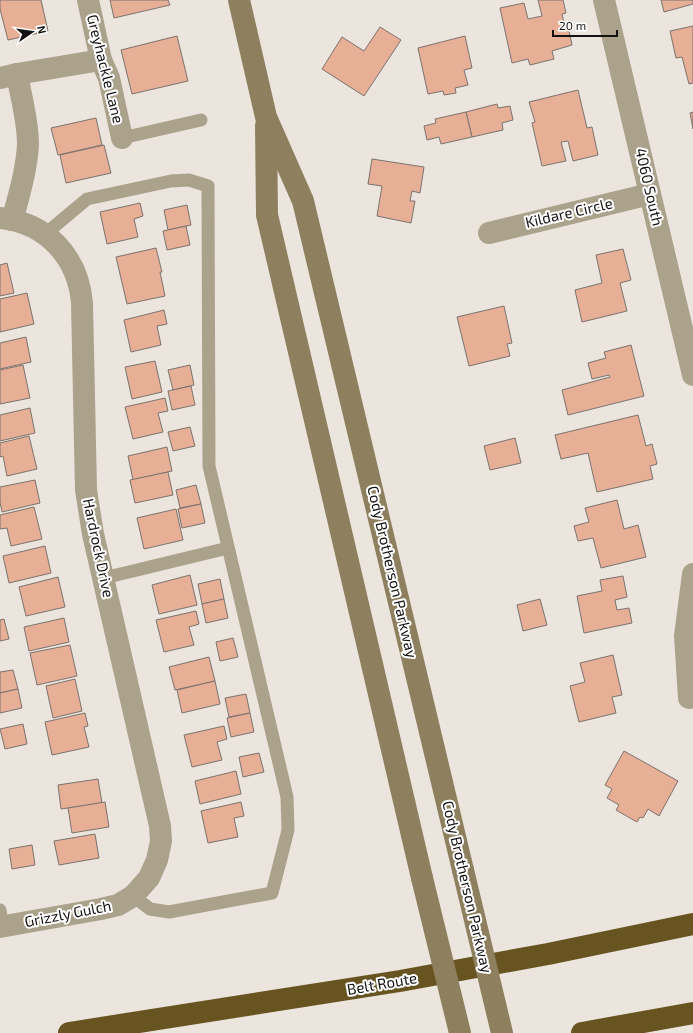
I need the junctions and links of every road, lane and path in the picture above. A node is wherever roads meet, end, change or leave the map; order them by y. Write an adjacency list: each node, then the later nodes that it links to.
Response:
1 (88, 0): 4 (street, Greyhackle Lane)
2 (239, 0): 6 (main road, Cody Brotherson Parkway)
3 (604, 0): 9 (street, 4060 South)
4 (102, 60): 5 (street); 8 (street, Greyhackle Lane)
5 (8, 76): 10 (street, Hardrock Drive)
6 (266, 117): 23 (main road, Cody Brotherson Parkway, bridge); 24 (main road, Cody Brotherson Parkway, bridge)
7 (201, 120): 8 (lane)
8 (122, 138)
9 (650, 194): 11 (street, Kildare Circle); 13 (street, 4060 South)
10 (6, 219): 12 (street, Hardrock Drive)
11 (489, 232)
12 (44, 234): 14 (lane); 16 (street, Hardrock Drive)
13 (693, 375)
14 (228, 548): 16 (lane); 18 (lane)
15 (693, 574): 17 (street)
16 (104, 578): 18 (street, Hardrock Drive)
17 (691, 697)
18 (133, 896): 19 (street, Grizzly Gulch)
19 (1, 922)
20 (693, 924): 22 (highway, Belt Route)
21 (693, 1013): 25 (highway)
22 (69, 1033)
23 (460, 1033)
24 (502, 1033)
25 (582, 1033)

